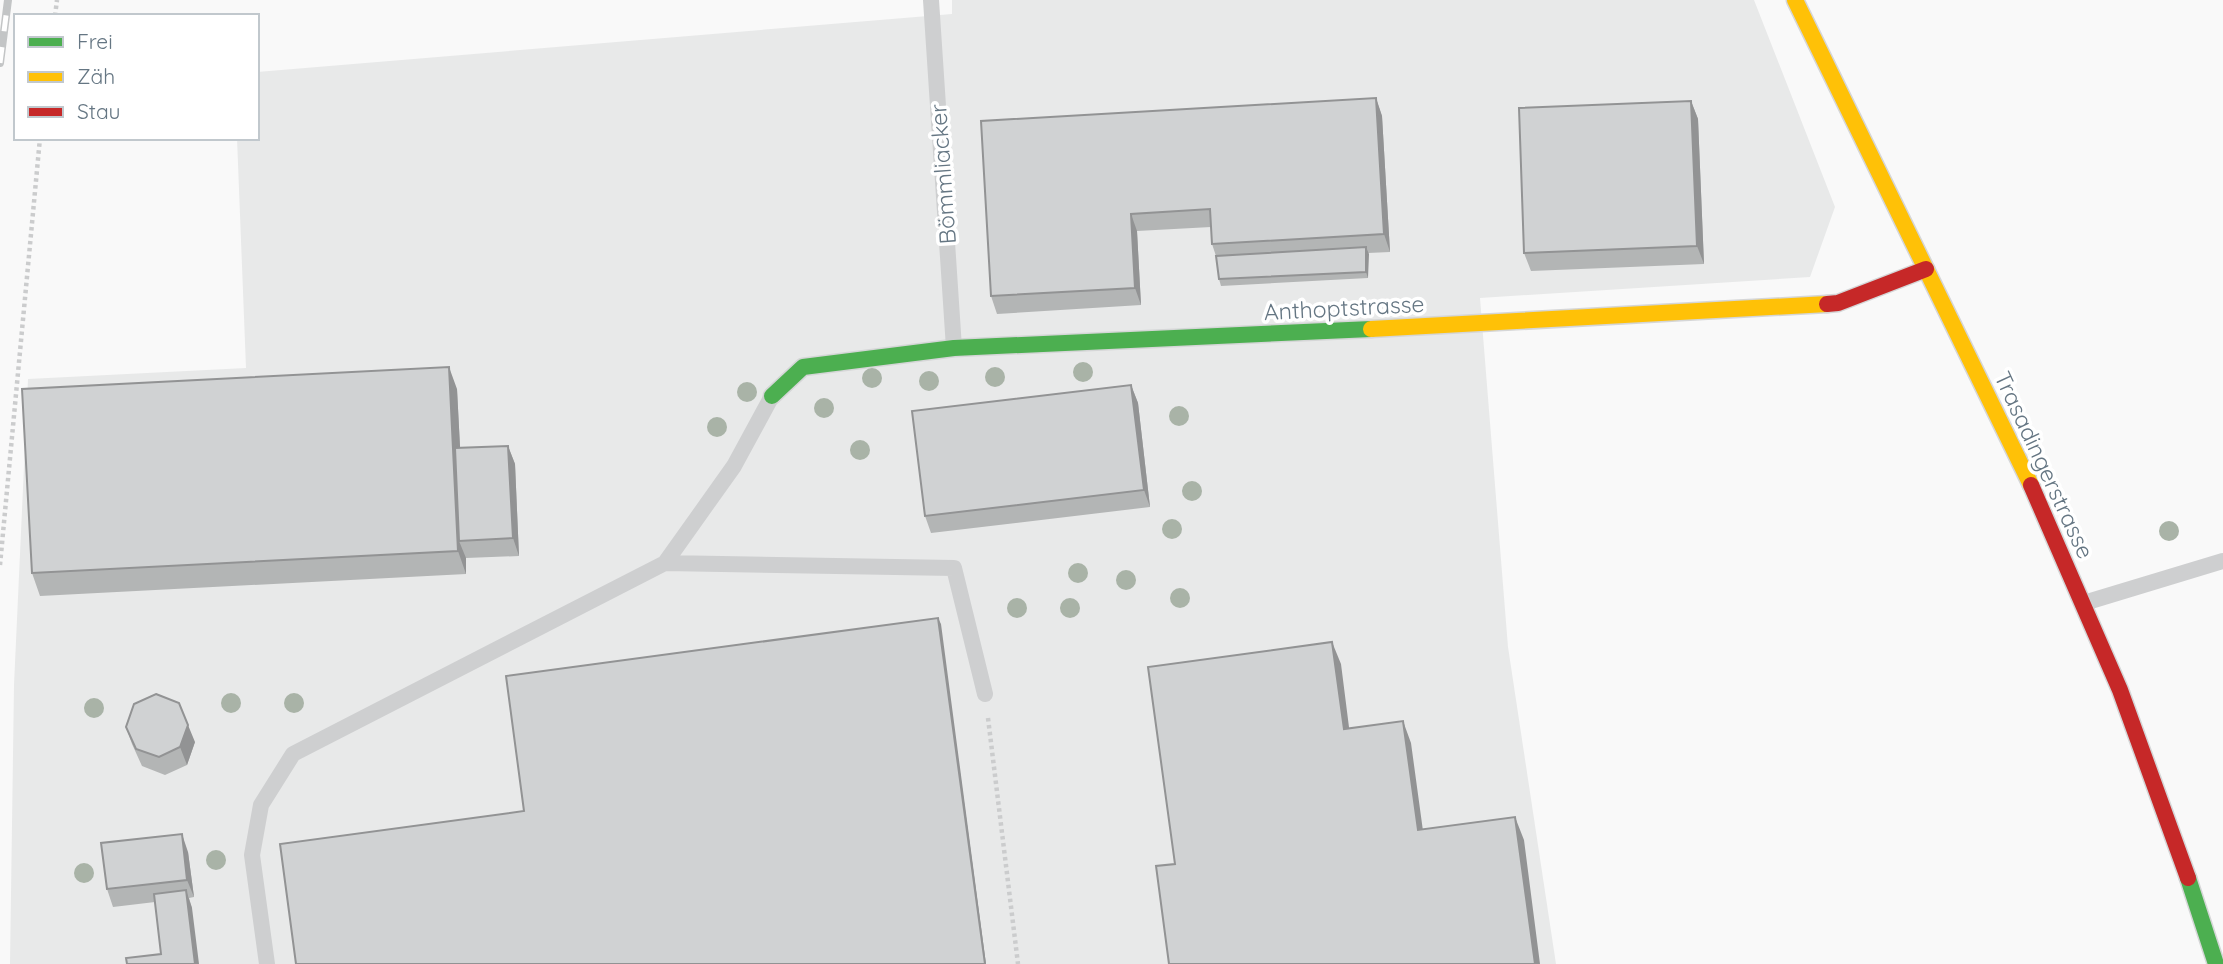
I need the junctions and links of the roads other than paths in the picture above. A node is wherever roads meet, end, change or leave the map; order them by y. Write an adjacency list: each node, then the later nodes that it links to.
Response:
1 (931, 0): 4 (lane, Bömmliacker)
2 (1795, 0): 3 (street, Trasadingerstrasse)
3 (1926, 270): 4 (street, Anthoptstrasse); 8 (street, Trasadingerstrasse)
4 (954, 348): 5 (street, Anthoptstrasse)
5 (772, 396): 7 (lane)
6 (2223, 561): 8 (lane)
7 (665, 563): 9 (lane); 10 (lane)
8 (2084, 603): 11 (street, Trasadingerstrasse)
9 (985, 694)
10 (267, 964)
11 (2216, 964)

